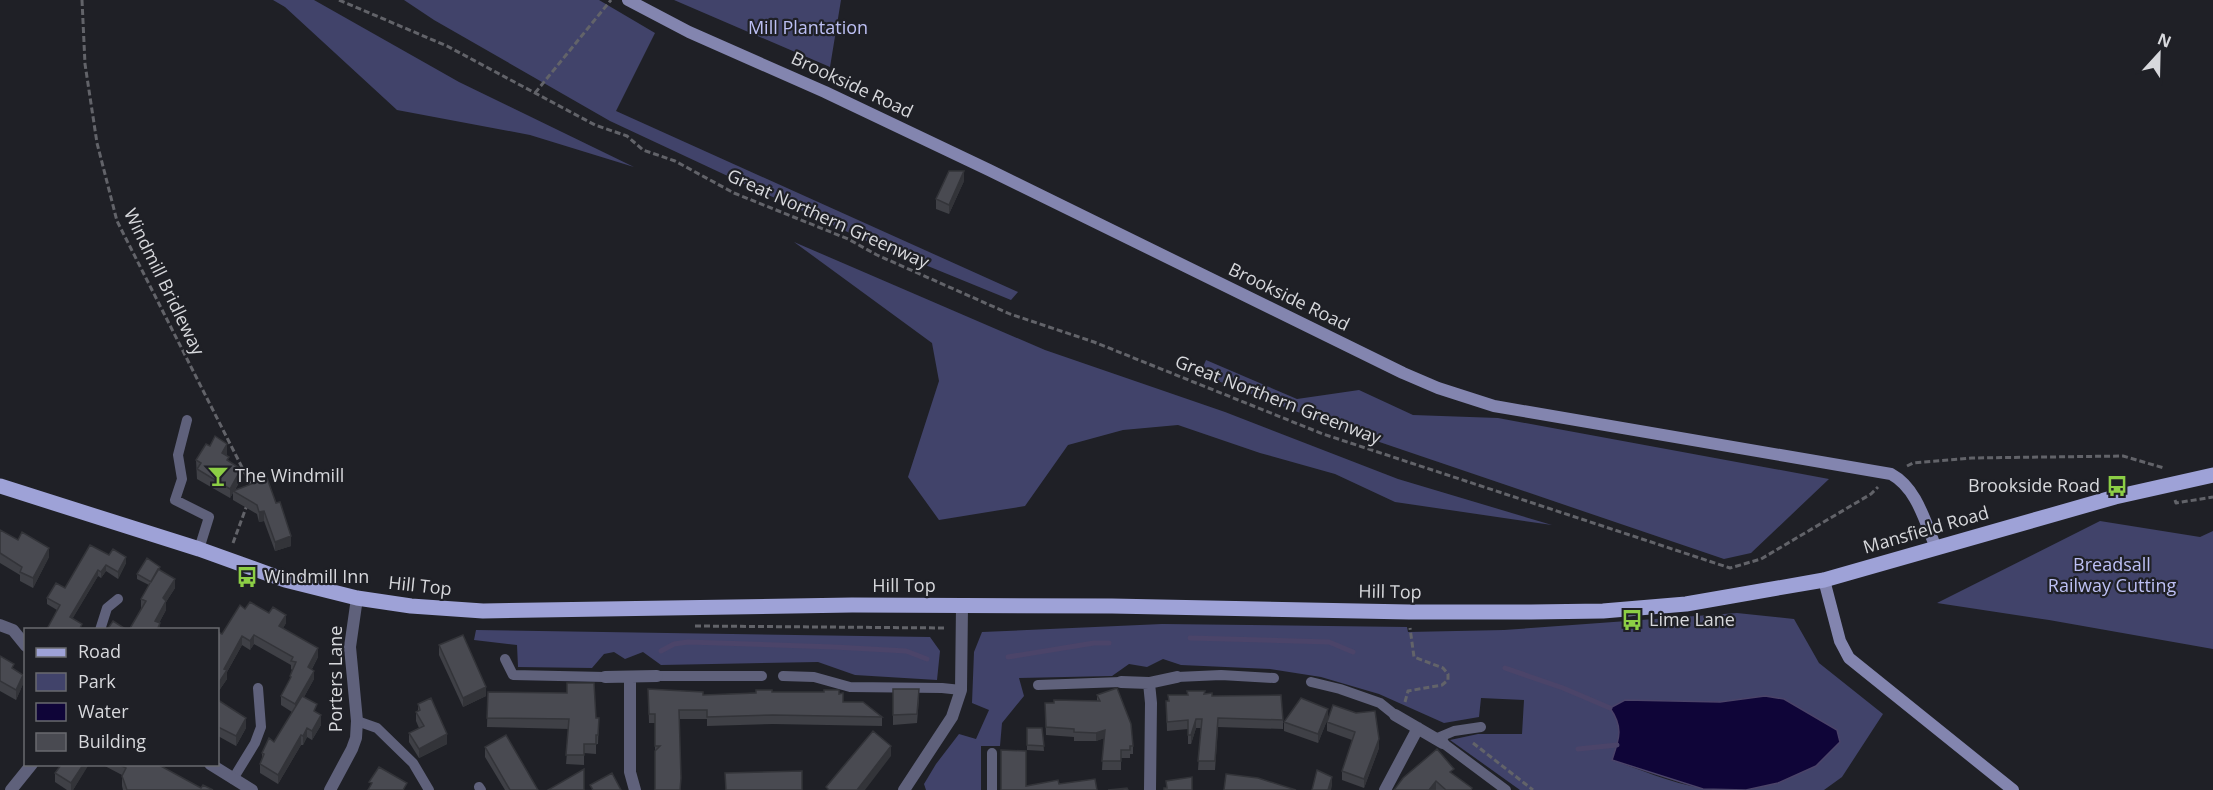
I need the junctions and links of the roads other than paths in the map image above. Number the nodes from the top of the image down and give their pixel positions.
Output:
1 (628, 0) edge
2 (187, 420) dead end
3 (2213, 475) edge
4 (0, 486) edge
5 (1936, 548) junction
6 (199, 549) junction
7 (1824, 580) junction
8 (357, 598) junction
9 (118, 599) dead end
10 (962, 606) junction
11 (0, 625) edge
12 (101, 628) edge
13 (24, 644) edge
14 (505, 658) dead end
15 (657, 676) joint
16 (762, 676) dead end
17 (783, 676) dead end
18 (605, 677) joint
19 (1178, 677) joint
20 (630, 678) junction
21 (1274, 678) dead end
22 (1121, 682) joint
23 (1311, 682) dead end
24 (1149, 683) junction
25 (1038, 685) dead end
26 (258, 688) dead end
27 (961, 690) junction
28 (1395, 715) joint
29 (357, 721) junction
30 (1481, 727) dead end
31 (1418, 728) junction
32 (1439, 741) junction
33 (992, 753) dead end
34 (31, 766) edge
35 (212, 766) edge
36 (233, 779) junction
37 (905, 789) edge
38 (11, 790) edge
39 (252, 790) edge
40 (330, 790) edge
41 (429, 790) edge
42 (635, 790) edge
43 (992, 790) edge
44 (1150, 790) edge
45 (1385, 790) edge
46 (1506, 790) edge
47 (2013, 790) edge

1 - 5 street, Brookside Road
2 - 6 lane
3 - 5 main road, Mansfield Road
4 - 6 main road, Hill Top
5 - 7 main road, Mansfield Road
6 - 8 main road, Hill Top
7 - 10 main road, Hill Top
7 - 47 street
8 - 10 main road, Hill Top
8 - 29 street, Porters Lane
9 - 12 lane
10 - 27 street
11 - 13 street
14 - 18 lane
15 - 16 lane
15 - 20 street
17 - 27 lane
18 - 20 street
19 - 21 lane
19 - 24 street
20 - 42 street
22 - 24 street
22 - 25 lane
23 - 28 lane
24 - 44 street
26 - 36 lane
27 - 37 street
28 - 31 street
29 - 40 street, Porters Lane
29 - 41 lane
30 - 32 lane
31 - 32 street
31 - 45 street
32 - 46 lane
33 - 43 lane
34 - 38 street
35 - 36 street
36 - 39 street

